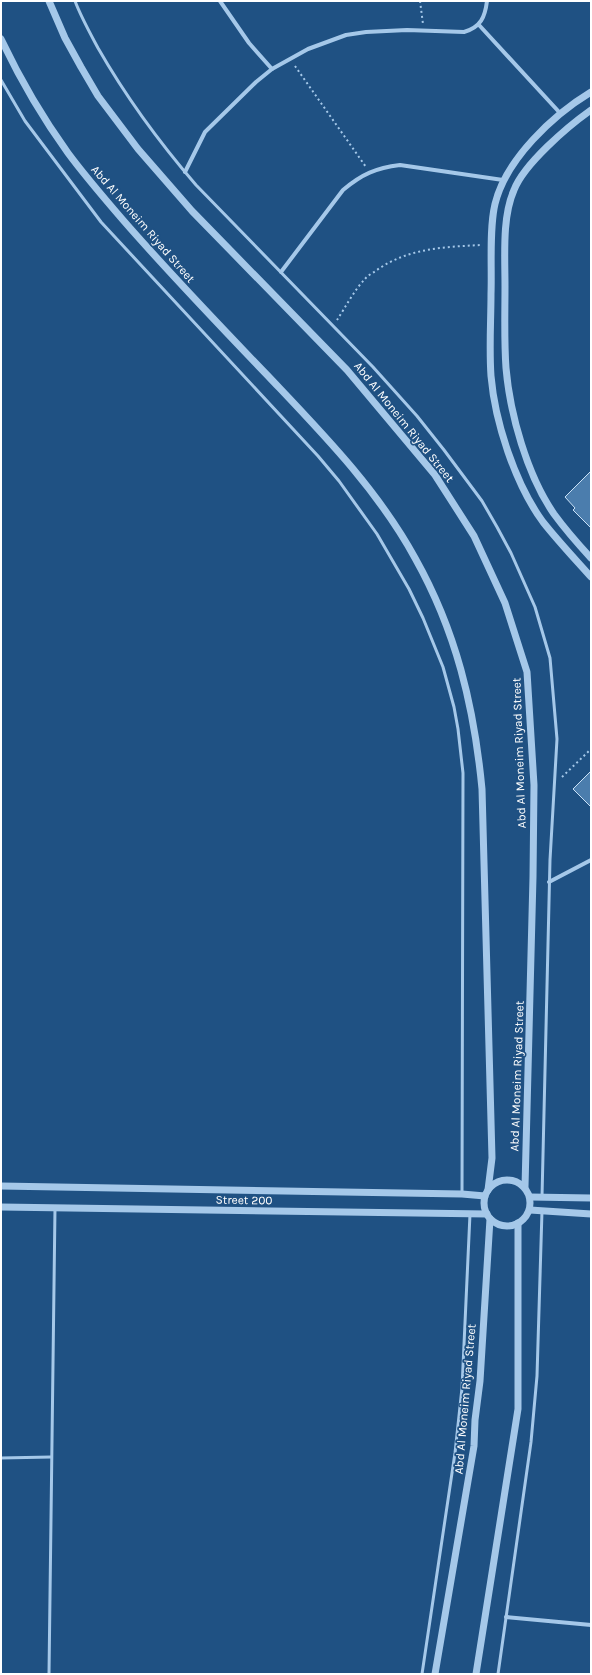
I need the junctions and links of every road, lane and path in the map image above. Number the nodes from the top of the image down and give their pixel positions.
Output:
1 (49, 1) edge
2 (75, 1) edge
3 (220, 1) edge
4 (420, 1) edge
5 (487, 1) edge
6 (479, 25) junction
7 (424, 31) junction
8 (1, 39) edge
9 (290, 58) junction
10 (272, 70) junction
11 (1, 80) edge
12 (591, 92) edge
13 (591, 110) edge
14 (560, 113) junction
15 (185, 172) junction
16 (369, 172) junction
17 (503, 180) junction
18 (492, 244) junction
19 (281, 272) junction
20 (334, 326) junction
21 (591, 558) edge
22 (591, 577) edge
23 (591, 749) edge
24 (554, 785) junction
25 (591, 860) edge
26 (549, 882) junction
27 (1, 1186) edge
28 (525, 1187) junction
29 (486, 1193) junction
30 (462, 1194) junction
31 (530, 1197) junction
32 (542, 1198) junction
33 (591, 1198) edge
34 (1, 1207) edge
35 (55, 1208) junction
36 (530, 1210) junction
37 (542, 1210) junction
38 (470, 1214) junction
39 (591, 1214) edge
40 (488, 1216) junction
41 (518, 1224) junction
42 (51, 1457) junction
43 (1, 1458) edge
44 (506, 1617) junction
45 (591, 1625) edge
46 (49, 1674) edge
47 (422, 1674) edge
48 (435, 1674) edge
49 (476, 1674) edge
50 (498, 1674) edge

1 - 28 street, Abd Al Moneim Riyad Street
2 - 15 lane
3 - 10 street
4 - 7 path
5 - 6 street
6 - 7 street
6 - 14 street
7 - 9 street
8 - 29 street, Abd Al Moneim Riyad Street
9 - 10 street
9 - 16 path
10 - 15 street
11 - 30 lane
12 - 14 street
13 - 21 street
14 - 17 street
15 - 19 lane
16 - 17 street
16 - 19 street
17 - 18 street
18 - 20 path
18 - 22 street
19 - 20 lane
20 - 24 lane
23 - 24 path
24 - 26 lane
25 - 26 street
26 - 32 lane
27 - 30 street, Street 200
28 - 29 street
28 - 31 street
29 - 30 street, Street 200
29 - 40 street
31 - 32 street
31 - 36 street
32 - 33 street
34 - 35 street, Street 200
35 - 38 street, Street 200
35 - 42 lane
36 - 37 street
36 - 41 street
37 - 39 street
37 - 44 lane
38 - 40 street, Street 200
38 - 47 lane
40 - 41 street
40 - 48 street, Abd Al Moneim Riyad Street
41 - 49 street
42 - 43 lane
42 - 46 lane
44 - 45 street
44 - 50 lane

